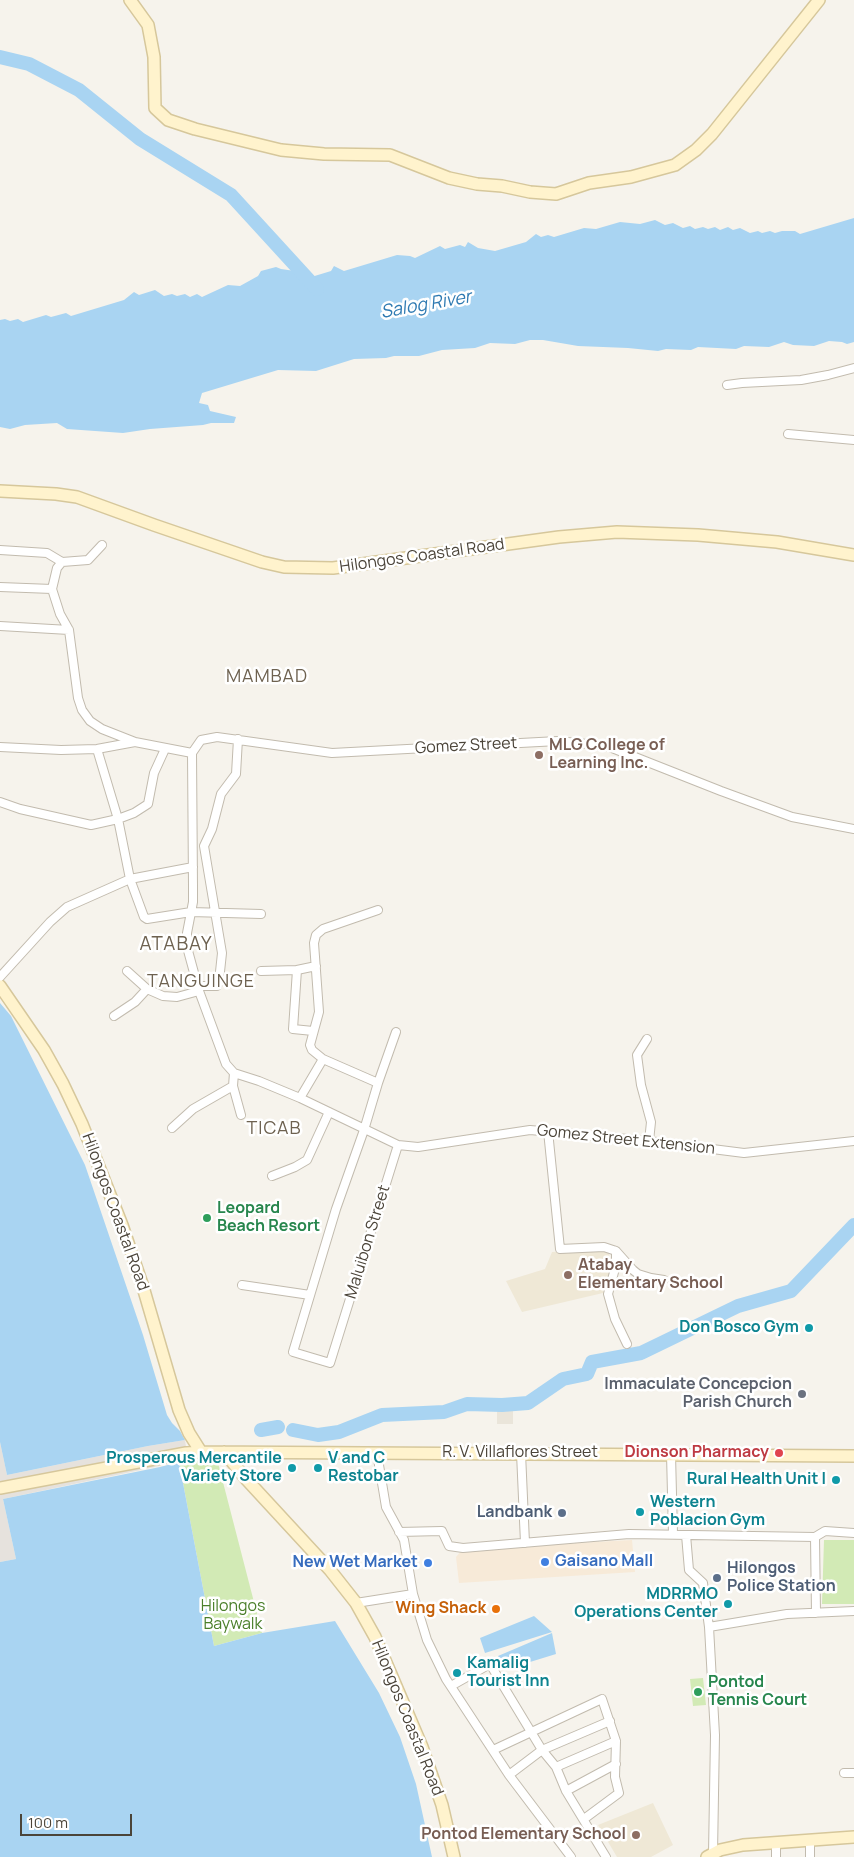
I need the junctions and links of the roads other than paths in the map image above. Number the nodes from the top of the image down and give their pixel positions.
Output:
1 (130, 0) edge
2 (819, 0) edge
3 (854, 368) edge
4 (728, 385) dead end
5 (788, 434) dead end
6 (854, 440) edge
7 (0, 491) edge
8 (102, 545) dead end
9 (0, 550) edge
10 (854, 555) edge
11 (62, 562) junction
12 (0, 587) edge
13 (52, 589) junction
14 (0, 626) edge
15 (69, 630) junction
16 (238, 739) junction
17 (135, 742) junction
18 (0, 747) edge
19 (96, 748) junction
20 (165, 749) junction
21 (192, 753) junction
22 (0, 802) edge
23 (118, 819) junction
24 (854, 829) edge
25 (193, 867) junction
26 (130, 879) junction
27 (378, 910) dead end
28 (191, 912) junction
29 (214, 912) junction
30 (261, 914) dead end
31 (316, 966) junction
32 (297, 970) junction
33 (127, 971) dead end
34 (261, 971) dead end
35 (0, 977) edge
36 (0, 986) edge
37 (199, 988) junction
38 (147, 989) junction
39 (114, 1016) dead end
40 (313, 1031) junction
41 (396, 1032) dead end
42 (647, 1039) dead end
43 (324, 1059) junction
44 (234, 1073) junction
45 (378, 1083) junction
46 (233, 1086) junction
47 (300, 1098) junction
48 (329, 1112) junction
49 (242, 1115) dead end
50 (172, 1128) dead end
51 (364, 1130) junction
52 (548, 1130) junction
53 (649, 1141) junction
54 (854, 1141) edge
55 (398, 1145) junction
56 (272, 1176) dead end
57 (616, 1251) junction
58 (664, 1280) dead end
59 (242, 1285) dead end
60 (310, 1294) junction
61 (627, 1344) dead end
62 (201, 1452) junction
63 (224, 1452) junction
64 (377, 1453) junction
65 (521, 1453) junction
66 (671, 1454) junction
67 (854, 1456) edge
68 (0, 1488) edge
69 (399, 1532) junction
70 (854, 1533) edge
71 (674, 1534) junction
72 (686, 1535) junction
73 (815, 1537) junction
74 (526, 1543) junction
75 (413, 1594) junction
76 (356, 1603) junction
77 (854, 1612) edge
78 (816, 1613) junction
79 (709, 1627) junction
80 (451, 1686) junction
81 (610, 1721) junction
82 (532, 1733) junction
83 (616, 1741) junction
84 (493, 1750) junction
85 (542, 1750) junction
86 (616, 1764) junction
87 (556, 1767) junction
88 (844, 1773) dead end
89 (854, 1773) edge
90 (509, 1775) junction
91 (566, 1791) junction
92 (584, 1819) junction
93 (854, 1837) edge
94 (810, 1840) junction
95 (776, 1842) junction
96 (710, 1855) edge
97 (454, 1857) edge
98 (571, 1857) edge
99 (606, 1857) edge
100 (776, 1857) edge
101 (810, 1857) edge

1 - 2 street
3 - 4 street
5 - 6 street
7 - 10 street, Hilongos Coastal Road
8 - 11 street
9 - 11 street
11 - 13 street
12 - 13 street
13 - 15 street
14 - 15 street
15 - 17 street
16 - 21 street, Gomez Street
16 - 24 street, Gomez Street
16 - 29 street
17 - 19 street
17 - 20 street
18 - 19 street
19 - 23 street
20 - 21 street
20 - 23 street
21 - 25 street
22 - 23 street
23 - 26 street
25 - 26 street
25 - 28 street
26 - 28 street
26 - 35 street
27 - 31 street
28 - 29 street
28 - 37 street
29 - 30 street
29 - 37 street
31 - 32 street
31 - 40 street
32 - 34 street
32 - 40 street
33 - 38 street
36 - 62 street, Hilongos Coastal Road
37 - 38 street
37 - 44 street
38 - 39 street
40 - 43 street
41 - 45 street
42 - 53 street
43 - 45 street
43 - 47 street
44 - 46 street
44 - 47 street, Gomez Street Extension
45 - 51 street
46 - 49 street
46 - 50 street
47 - 48 street, Gomez Street Extension
48 - 51 street, Gomez Street Extension
48 - 56 street
51 - 55 street, Gomez Street Extension
51 - 60 street
52 - 53 street, Gomez Street Extension
52 - 55 street, Gomez Street Extension
52 - 57 street
53 - 54 street, Gomez Street Extension
55 - 60 street, Maluibon Street
57 - 58 street
57 - 61 street
59 - 60 street
62 - 63 street, R. V. Villaflores Street
62 - 68 street, R. V. Villaflores Street
63 - 64 street, R. V. Villaflores Street
63 - 76 street, Hilongos Coastal Road
64 - 65 street, R. V. Villaflores Street
64 - 69 street
65 - 66 street, R. V. Villaflores Street
65 - 74 street
66 - 67 street, R. V. Villaflores Street
66 - 71 street
69 - 74 street
69 - 75 street
70 - 73 street
71 - 72 street
71 - 74 street
72 - 73 street
72 - 79 street
73 - 78 street
75 - 76 street
75 - 80 street
76 - 97 street, Hilongos Coastal Road
77 - 78 street
78 - 79 street
79 - 96 street
80 - 82 street
80 - 84 street
81 - 82 street
81 - 83 street
81 - 85 street
82 - 84 street
82 - 85 street
83 - 86 street
83 - 87 street
84 - 90 street
85 - 87 street
85 - 90 street
86 - 91 street
86 - 92 street
87 - 91 street
88 - 89 street
90 - 98 street
91 - 92 street
92 - 99 street
93 - 94 street
94 - 95 street
94 - 101 street
95 - 96 street
95 - 100 street

